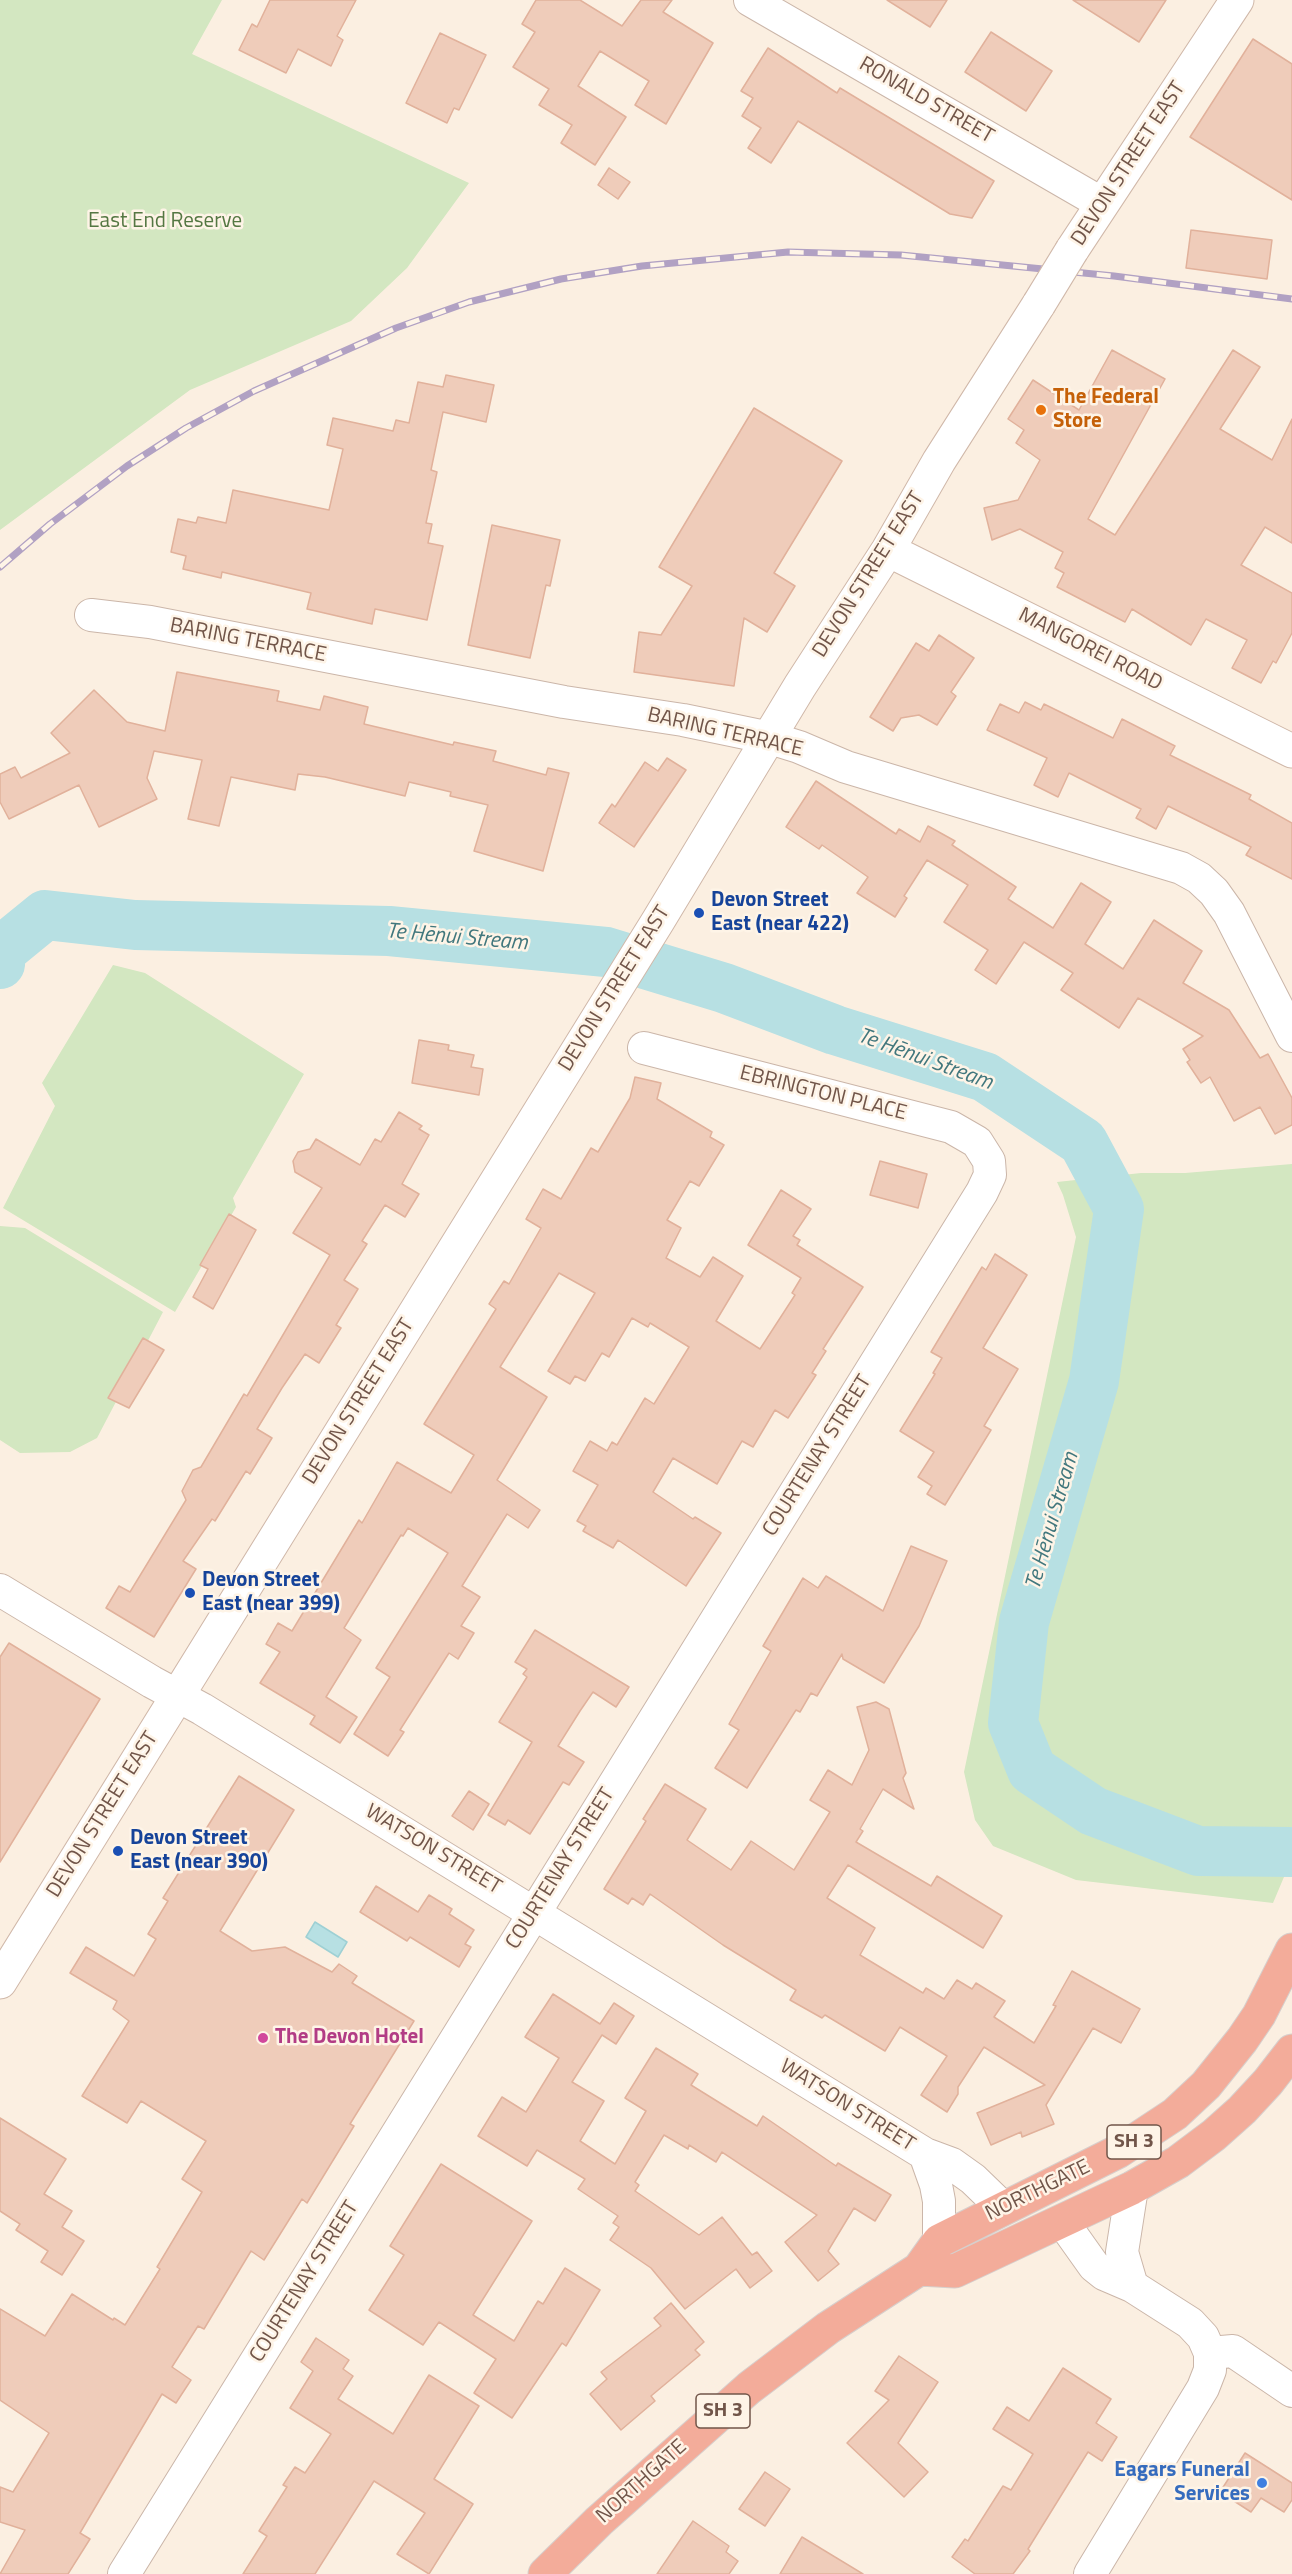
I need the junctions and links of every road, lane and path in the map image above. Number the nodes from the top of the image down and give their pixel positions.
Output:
1 (750, 0) edge
2 (1237, 0) edge
3 (1101, 203) junction
4 (888, 550) junction
5 (91, 615) dead end
6 (770, 738) junction
7 (1292, 751) edge
8 (1292, 1036) edge
9 (644, 1048) dead end
10 (989, 1161) joint
11 (0, 1590) edge
12 (177, 1695) junction
13 (534, 1912) junction
14 (1292, 1950) edge
15 (0, 1982) edge
16 (1292, 2051) edge
17 (925, 2154) junction
18 (1132, 2188) junction
19 (1003, 2208) junction
20 (1062, 2221) junction
21 (939, 2241) junction
22 (919, 2269) junction
23 (1132, 2286) junction
24 (1210, 2353) junction
25 (1292, 2391) edge
26 (124, 2574) edge
27 (545, 2574) edge
28 (1090, 2574) edge

1 - 3 street, RONALD STREET
2 - 3 main road, DEVON STREET EAST
3 - 4 main road, DEVON STREET EAST, bridge
4 - 6 main road, DEVON STREET EAST
4 - 7 main road, MANGOREI ROAD
5 - 6 street, BARING TERRACE
6 - 8 street, BARING TERRACE
6 - 12 main road, DEVON STREET EAST
9 - 10 street, EBRINGTON PLACE
10 - 13 street, COURTENAY STREET
11 - 12 street, WATSON STREET
12 - 13 street, WATSON STREET
12 - 15 main road, DEVON STREET EAST
13 - 17 street, WATSON STREET
13 - 26 street, COURTENAY STREET
14 - 19 highway, NORTHGATE / SH 3
16 - 18 highway, NORTHGATE / SH 3
17 - 19 street, WATSON STREET
17 - 21 street, WATSON STREET
18 - 20 highway, NORTHGATE / SH 3
18 - 23 street
19 - 21 highway, NORTHGATE / SH 3
20 - 22 highway, NORTHGATE / SH 3
20 - 23 street
21 - 22 highway, NORTHGATE / SH 3
22 - 27 highway, NORTHGATE / SH 3
23 - 24 street
24 - 25 street
24 - 28 street

